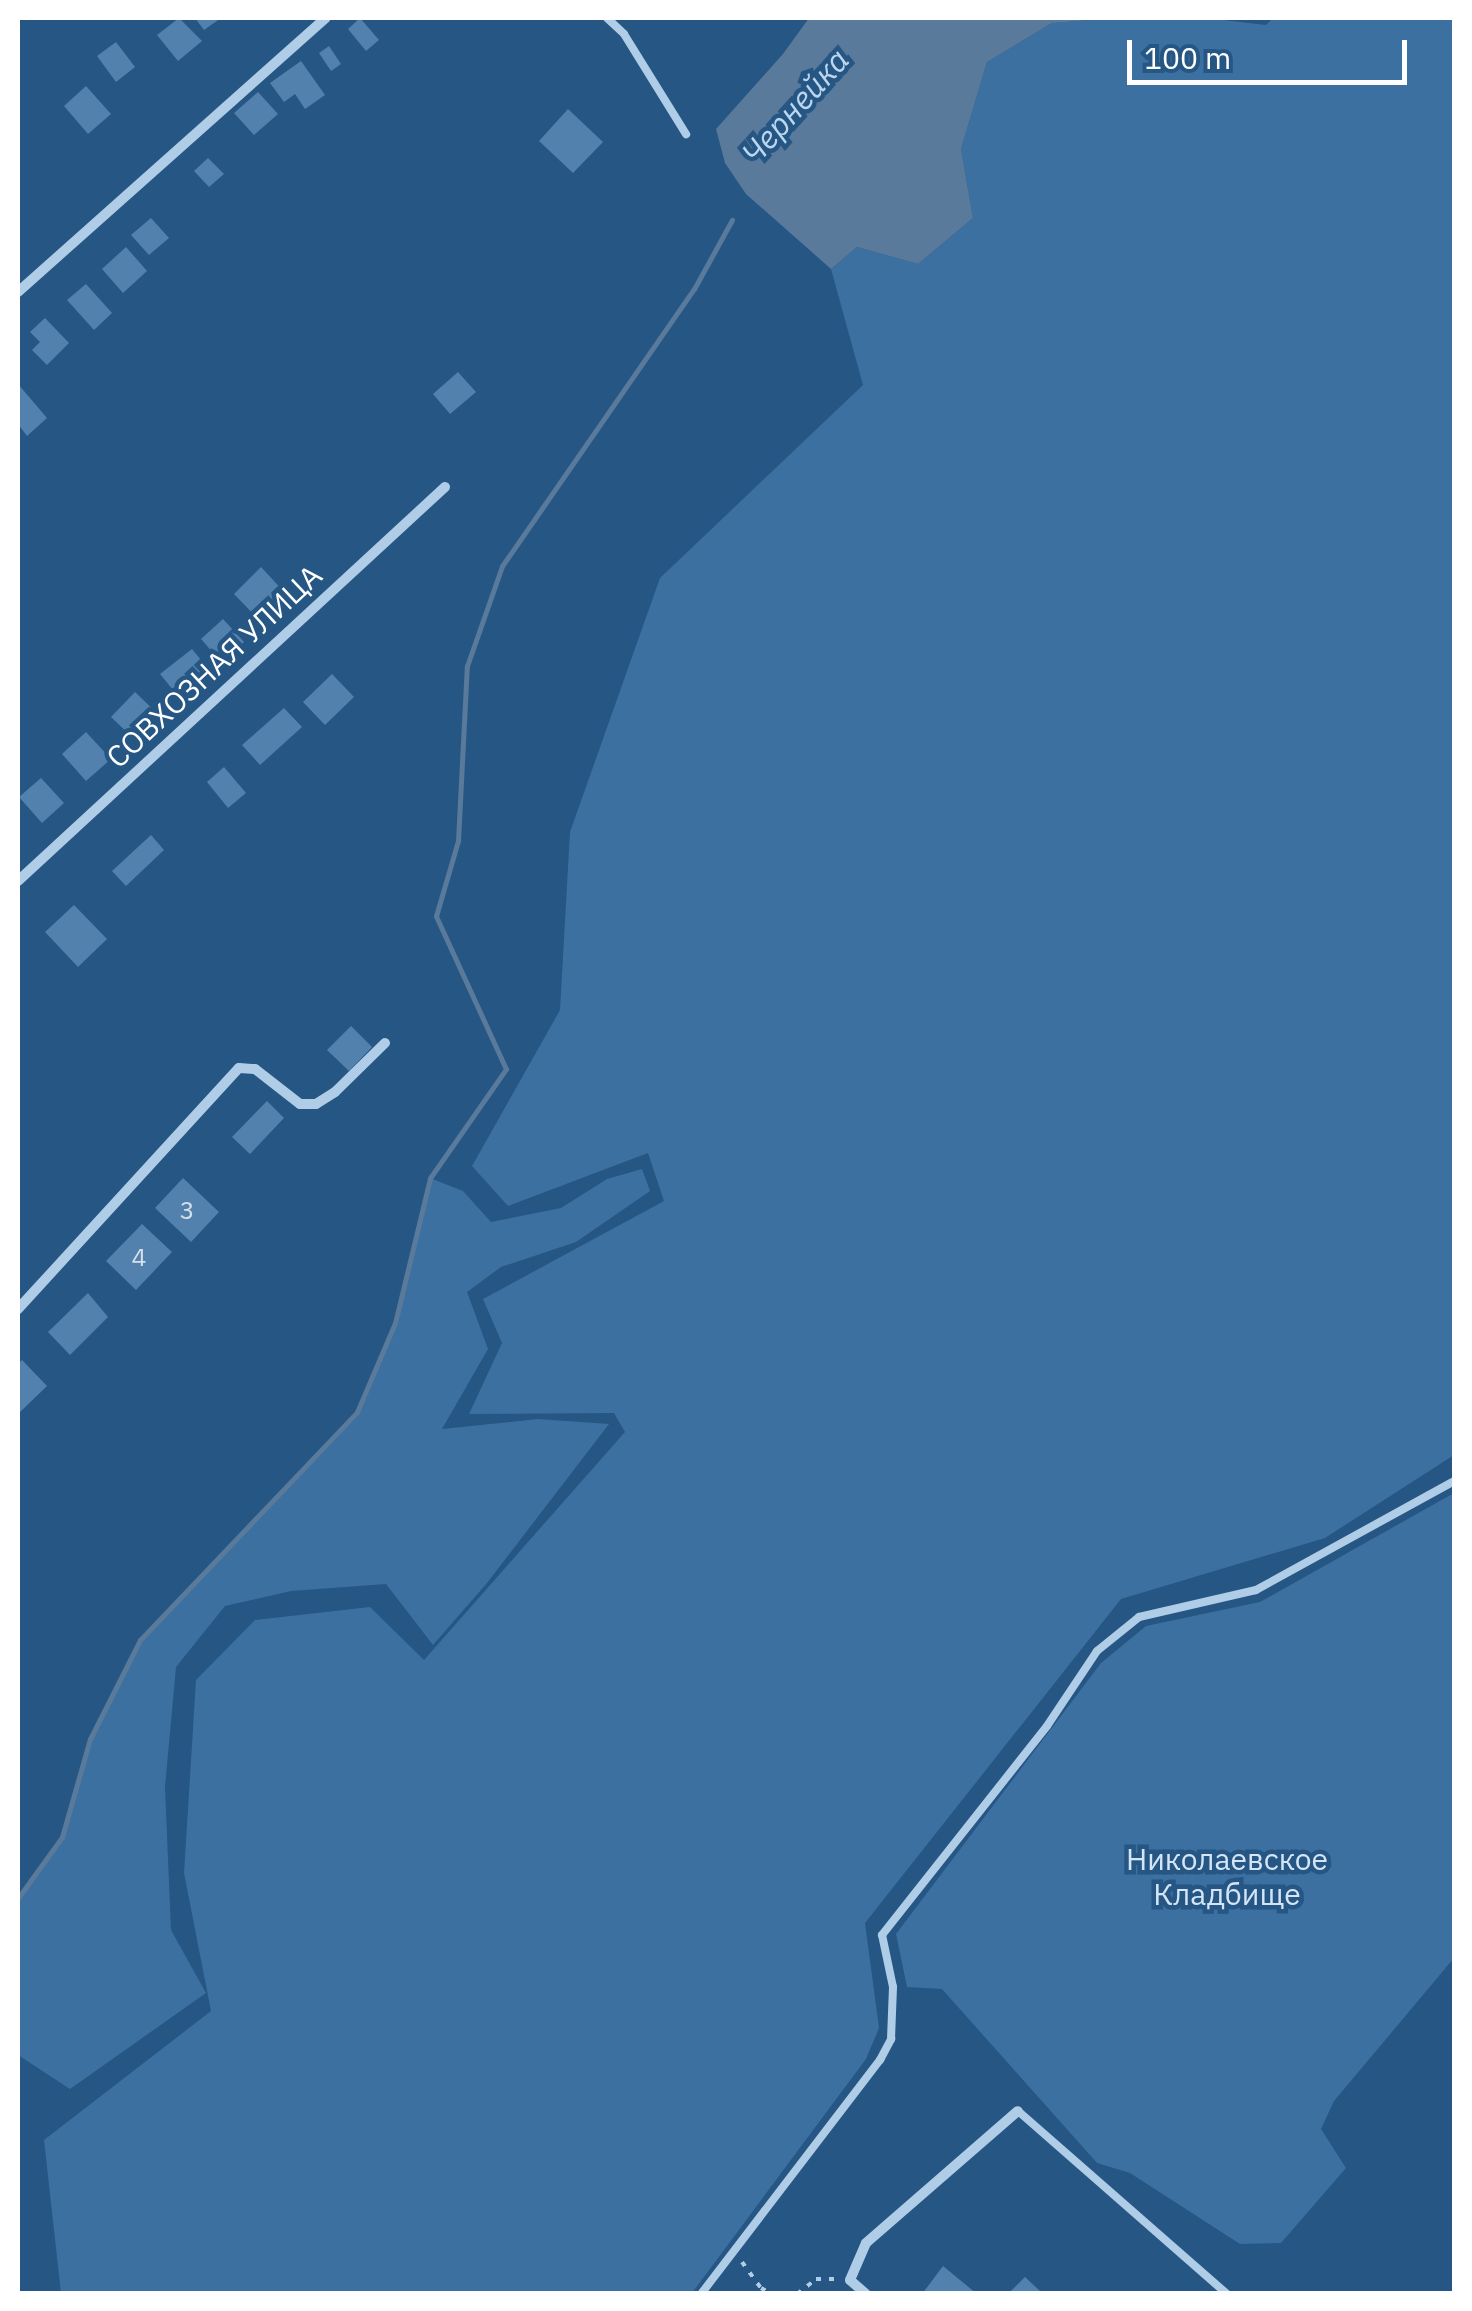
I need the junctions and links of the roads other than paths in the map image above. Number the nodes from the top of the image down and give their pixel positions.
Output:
1 (326, 18) edge
2 (607, 18) edge
3 (686, 134) dead end
4 (18, 292) edge
5 (445, 486) dead end
6 (18, 882) edge
7 (385, 1043) dead end
8 (18, 1309) edge
9 (1454, 1480) edge
10 (1018, 2111) joint
11 (701, 2294) edge
12 (866, 2294) edge
13 (1227, 2294) edge

1 - 4 street
2 - 3 lane
5 - 6 street, СОВХОЗНАЯ УЛИЦА
7 - 8 street
9 - 11 lane
10 - 12 street
10 - 13 lane

